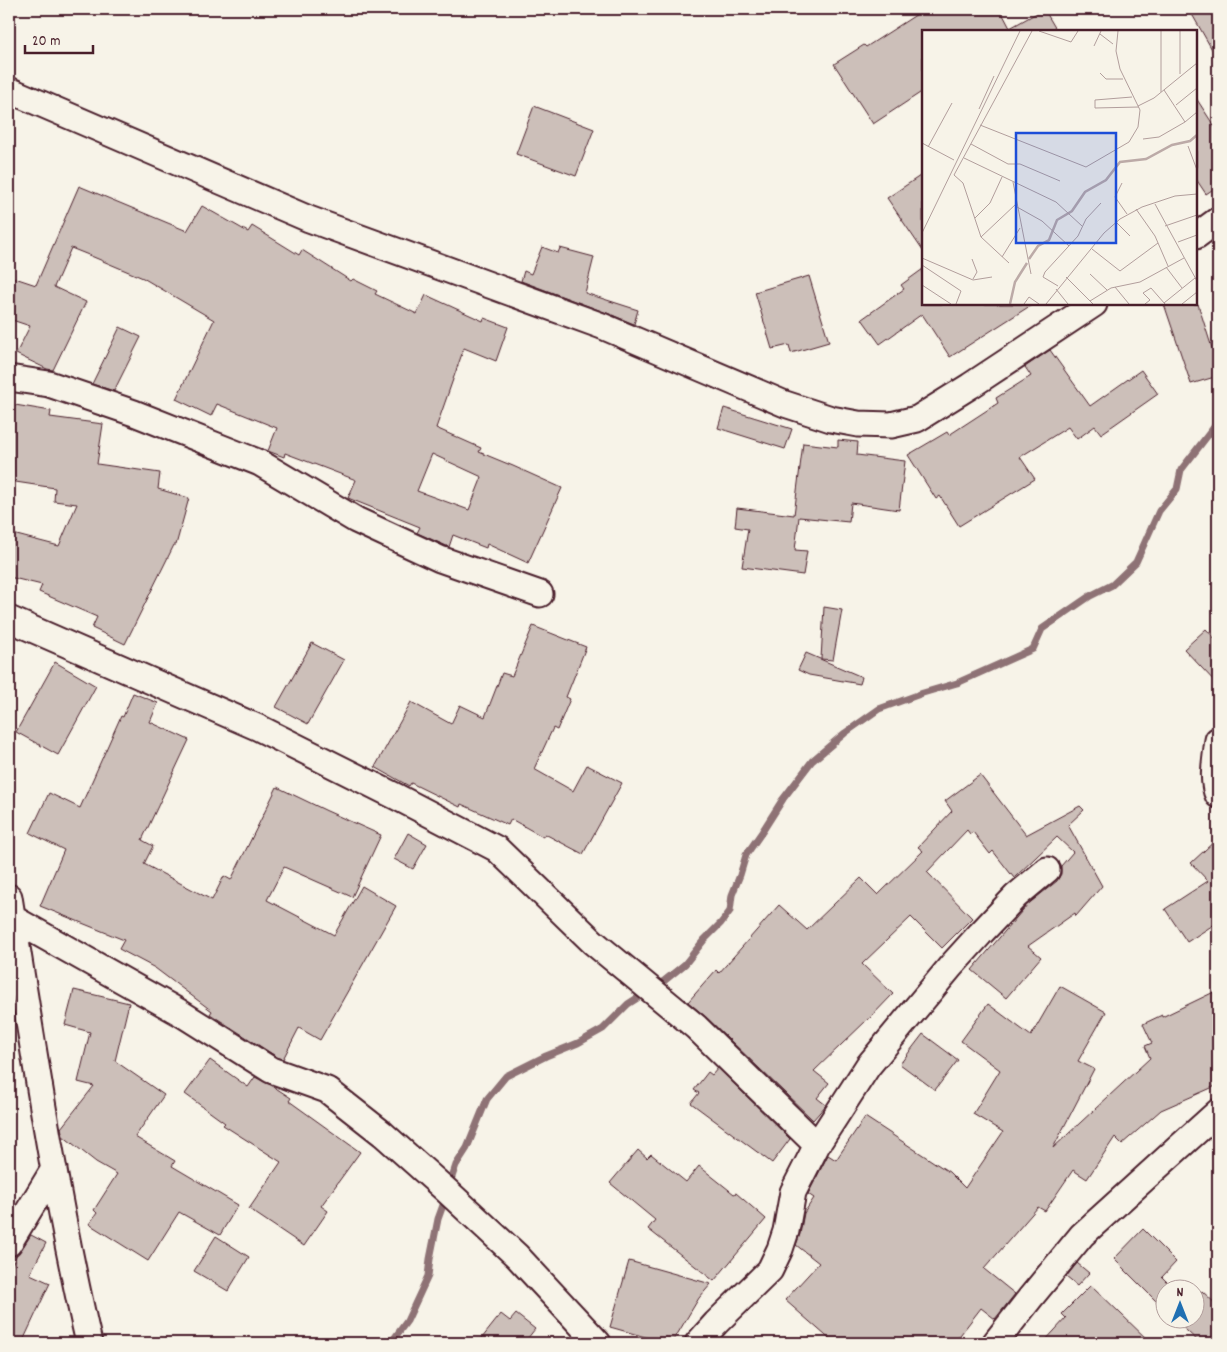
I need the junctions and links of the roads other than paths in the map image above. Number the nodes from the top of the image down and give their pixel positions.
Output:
1 (9, 90) edge
2 (1218, 220) edge
3 (1197, 235) edge
4 (1092, 305) edge
5 (9, 378) edge
6 (540, 594) dead end
7 (9, 618) edge
8 (1218, 740) edge
9 (1218, 795) edge
10 (1047, 870) dead end
11 (10, 907) edge
12 (1218, 1112) edge
13 (817, 1145) junction
14 (54, 1169) junction
15 (9, 1243) edge
16 (89, 1343) edge
17 (598, 1343) edge
18 (698, 1343) edge
19 (995, 1343) edge

1 - 4 street
2 - 3 street
5 - 6 street
7 - 13 street
8 - 9 street
10 - 13 street
11 - 14 street
11 - 17 street
12 - 19 street
13 - 18 street
14 - 15 street
14 - 16 street

